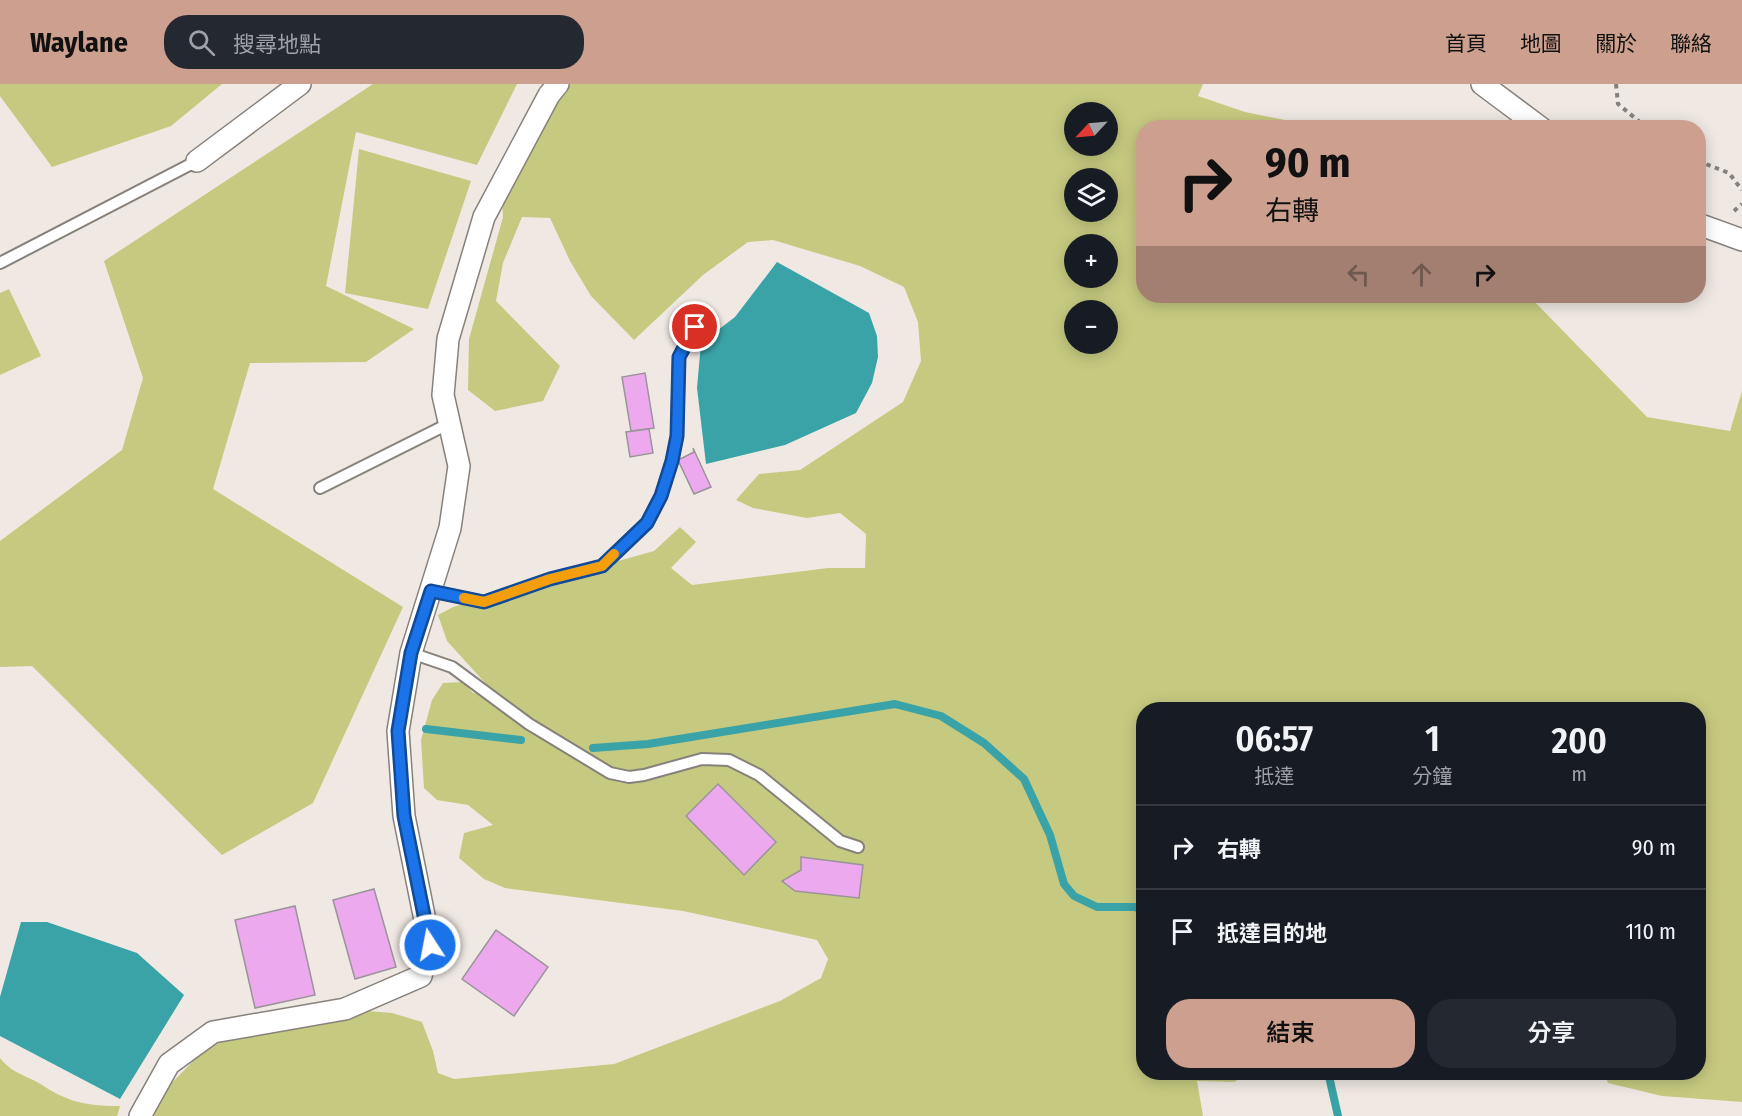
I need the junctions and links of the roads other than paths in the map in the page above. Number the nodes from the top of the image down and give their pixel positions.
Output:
1 (300, 84) edge
2 (558, 84) edge
3 (1482, 84) edge
4 (1530, 120) edge
5 (197, 161) joint
6 (1706, 227) edge
7 (1742, 240) edge
8 (0, 263) edge
9 (695, 327) dead end
10 (450, 423) junction
11 (320, 488) dead end
12 (431, 591) junction
13 (411, 653) junction
14 (858, 847) dead end
15 (140, 1116) edge

1 - 5 street
2 - 10 street
3 - 4 street
5 - 8 lane
6 - 7 street
9 - 12 lane
10 - 11 lane
10 - 12 street
12 - 13 street
13 - 14 lane
13 - 15 street

